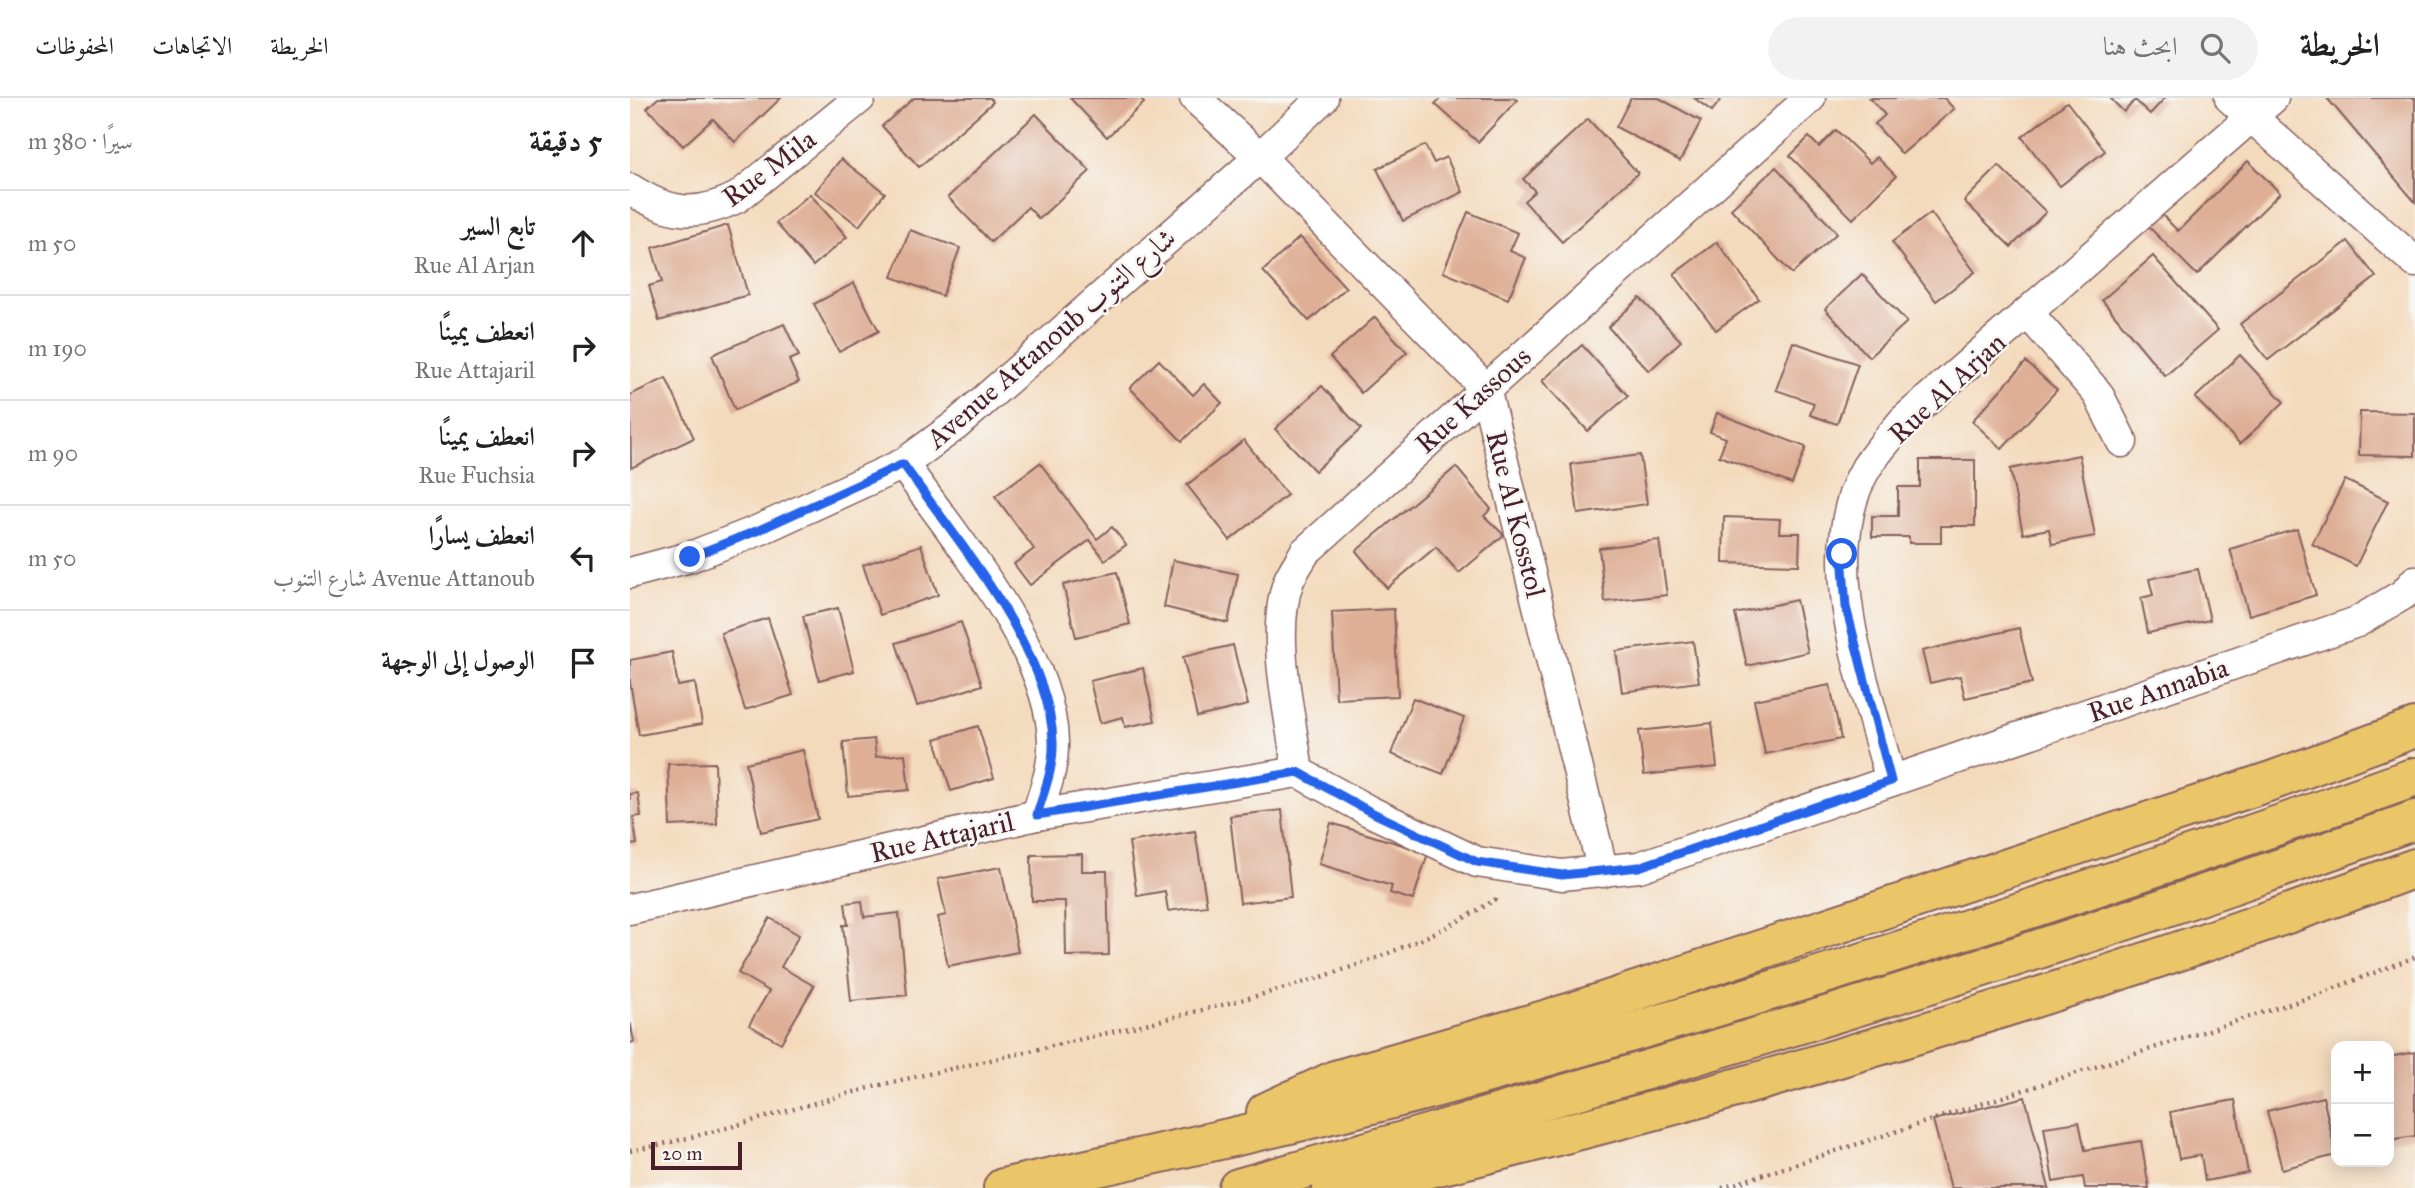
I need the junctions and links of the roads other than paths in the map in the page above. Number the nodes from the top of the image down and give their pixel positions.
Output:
1 (860, 98) edge
2 (1195, 98) edge
3 (1323, 98) edge
4 (1810, 98) edge
5 (2230, 98) edge
6 (2273, 98) edge
7 (2251, 119) junction
8 (1260, 157) junction
9 (630, 189) edge
10 (2415, 262) edge
11 (2029, 314) junction
12 (1485, 388) junction
13 (2122, 442) dead end
14 (903, 464) junction
15 (630, 573) edge
16 (2415, 581) edge
17 (2415, 728) edge
18 (1298, 772) junction
19 (2415, 776) edge
20 (1891, 781) junction
21 (1037, 815) junction
22 (2415, 820) edge
23 (2415, 868) edge
24 (1603, 872) junction
25 (630, 909) edge
26 (1233, 1135) junction
27 (1003, 1188) edge
28 (1238, 1188) edge
29 (1332, 1188) edge

1 - 9 street, Rue Mila
2 - 8 street
3 - 8 street, Avenue Attanoub شارع التنوب
4 - 12 street, Rue Kassous
5 - 7 street
6 - 7 street, Rue Al Arjan
7 - 10 street
7 - 11 street, Rue Al Arjan
8 - 12 street
8 - 14 street, Avenue Attanoub شارع التنوب
11 - 13 street
11 - 20 street, Rue Al Arjan
12 - 18 street, Rue Kassous
12 - 24 street, Rue Al Kosstol
14 - 15 street, Avenue Attanoub شارع التنوب
14 - 21 street
16 - 20 street, Rue Annabia
17 - 26 highway
18 - 21 street, Rue Attajaril
18 - 24 street
19 - 26 highway
20 - 24 street
21 - 25 street, Rue Attajaril
22 - 28 highway
23 - 29 highway
26 - 27 highway

